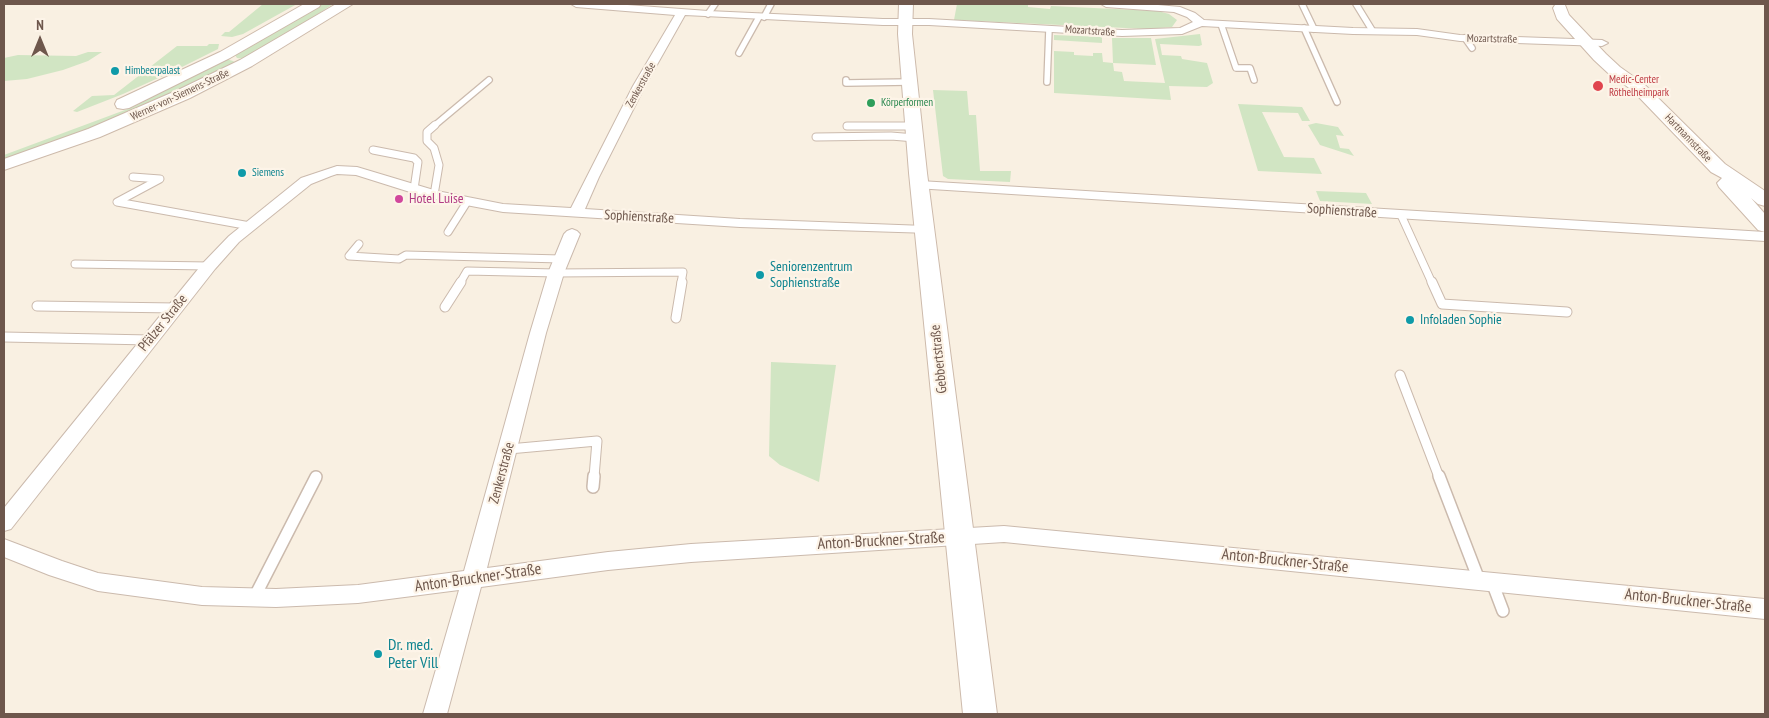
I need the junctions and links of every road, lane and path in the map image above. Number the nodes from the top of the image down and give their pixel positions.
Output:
1 (314, 4) edge
2 (346, 4) edge
3 (576, 4) edge
4 (715, 4) edge
5 (771, 4) edge
6 (906, 4) edge
7 (1106, 4) edge
8 (1114, 4) edge
9 (1302, 4) edge
10 (1356, 4) edge
11 (1558, 6) edge
12 (1186, 7) edge
13 (682, 12) junction
14 (708, 14) junction
15 (761, 17) junction
16 (904, 22) junction
17 (1201, 23) junction
18 (1221, 24) junction
19 (1049, 29) junction
20 (1308, 29) junction
21 (1372, 30) junction
22 (1587, 42) junction
23 (1602, 43) junction
24 (739, 52) dead end
25 (490, 80) dead end
26 (846, 80) dead end
27 (1254, 80) dead end
28 (1047, 82) dead end
29 (909, 85) junction
30 (1638, 87) junction
31 (856, 88) dead end
32 (1337, 102) dead end
33 (847, 126) dead end
34 (914, 132) junction
35 (816, 137) dead end
36 (4, 149) edge
37 (373, 150) dead end
38 (4, 166) edge
39 (1718, 168) junction
40 (357, 171) joint
41 (133, 177) dead end
42 (920, 185) junction
43 (414, 189) junction
44 (434, 195) junction
45 (1765, 200) edge
46 (467, 202) junction
47 (576, 213) junction
48 (1401, 214) junction
49 (250, 226) junction
50 (1765, 226) edge
51 (925, 230) junction
52 (448, 232) dead end
53 (572, 234) dead end
54 (1765, 237) edge
55 (359, 244) dead end
56 (75, 264) dead end
57 (209, 266) junction
58 (559, 266) junction
59 (37, 306) dead end
60 (445, 307) dead end
61 (176, 308) junction
62 (1568, 312) dead end
63 (676, 318) dead end
64 (4, 337) edge
65 (150, 340) junction
66 (1400, 375) dead end
67 (509, 448) junction
68 (316, 477) dead end
69 (593, 487) dead end
70 (4, 523) edge
71 (959, 537) junction
72 (4, 548) edge
73 (472, 579) junction
74 (1485, 581) junction
75 (254, 598) junction
76 (1765, 609) edge
77 (1503, 612) dead end
78 (435, 714) edge
79 (980, 714) edge

1 - 36 street, Werner-von-Siemens-Straße
2 - 38 street, Werner-von-Siemens-Straße
3 - 13 street, Mozartstraße
4 - 14 lane
5 - 15 lane
6 - 16 street, Gebbertstraße
7 - 8 street
8 - 12 street
9 - 20 lane
10 - 21 lane
11 - 22 street, Hartmannstraße
11 - 23 street, Hartmannstraße
12 - 17 street
13 - 14 street, Mozartstraße
13 - 47 street, Zenkerstraße
14 - 15 street, Mozartstraße
15 - 16 street, Mozartstraße
15 - 24 lane
16 - 19 street, Mozartstraße
16 - 29 street, Gebbertstraße
17 - 18 street, Mozartstraße
17 - 19 street, Mozartstraße
18 - 20 street, Mozartstraße
18 - 27 lane
19 - 28 lane
20 - 21 street, Mozartstraße
20 - 32 lane
21 - 22 street, Mozartstraße
22 - 23 street, Mozartstraße
22 - 30 street, Hartmannstraße
23 - 30 street, Hartmannstraße
25 - 44 lane
26 - 29 lane
29 - 31 lane
29 - 34 street, Gebbertstraße
30 - 39 street, Hartmannstraße
33 - 34 lane
34 - 35 lane
34 - 42 street, Gebbertstraße
37 - 43 lane
39 - 45 street, Hartmannstraße
39 - 50 street, Hartmannstraße
40 - 43 street, Sophienstraße
40 - 49 street, Pfälzer Straße
41 - 49 lane
42 - 48 street, Sophienstraße
42 - 51 street, Gebbertstraße
43 - 44 street, Sophienstraße
44 - 46 street, Sophienstraße
46 - 47 street, Sophienstraße
46 - 52 lane
47 - 51 street, Sophienstraße
48 - 54 street, Sophienstraße
48 - 62 lane
49 - 57 street, Pfälzer Straße
51 - 71 street, Gebbertstraße
53 - 58 street, Zenkerstraße
55 - 58 lane
56 - 57 lane
57 - 61 street, Pfälzer Straße
58 - 60 lane
58 - 63 lane
58 - 67 street, Zenkerstraße
59 - 61 lane
61 - 65 street, Pfälzer Straße
64 - 65 lane
65 - 70 street, Pfälzer Straße
66 - 74 lane
67 - 69 lane
67 - 73 street, Zenkerstraße
68 - 75 lane
71 - 73 street, Anton-Bruckner-Straße
71 - 74 street, Anton-Bruckner-Straße
71 - 79 street, Gebbertstraße
72 - 75 street, Anton-Bruckner-Straße
73 - 75 street, Anton-Bruckner-Straße
73 - 78 street, Zenkerstraße
74 - 76 street, Anton-Bruckner-Straße
74 - 77 lane

